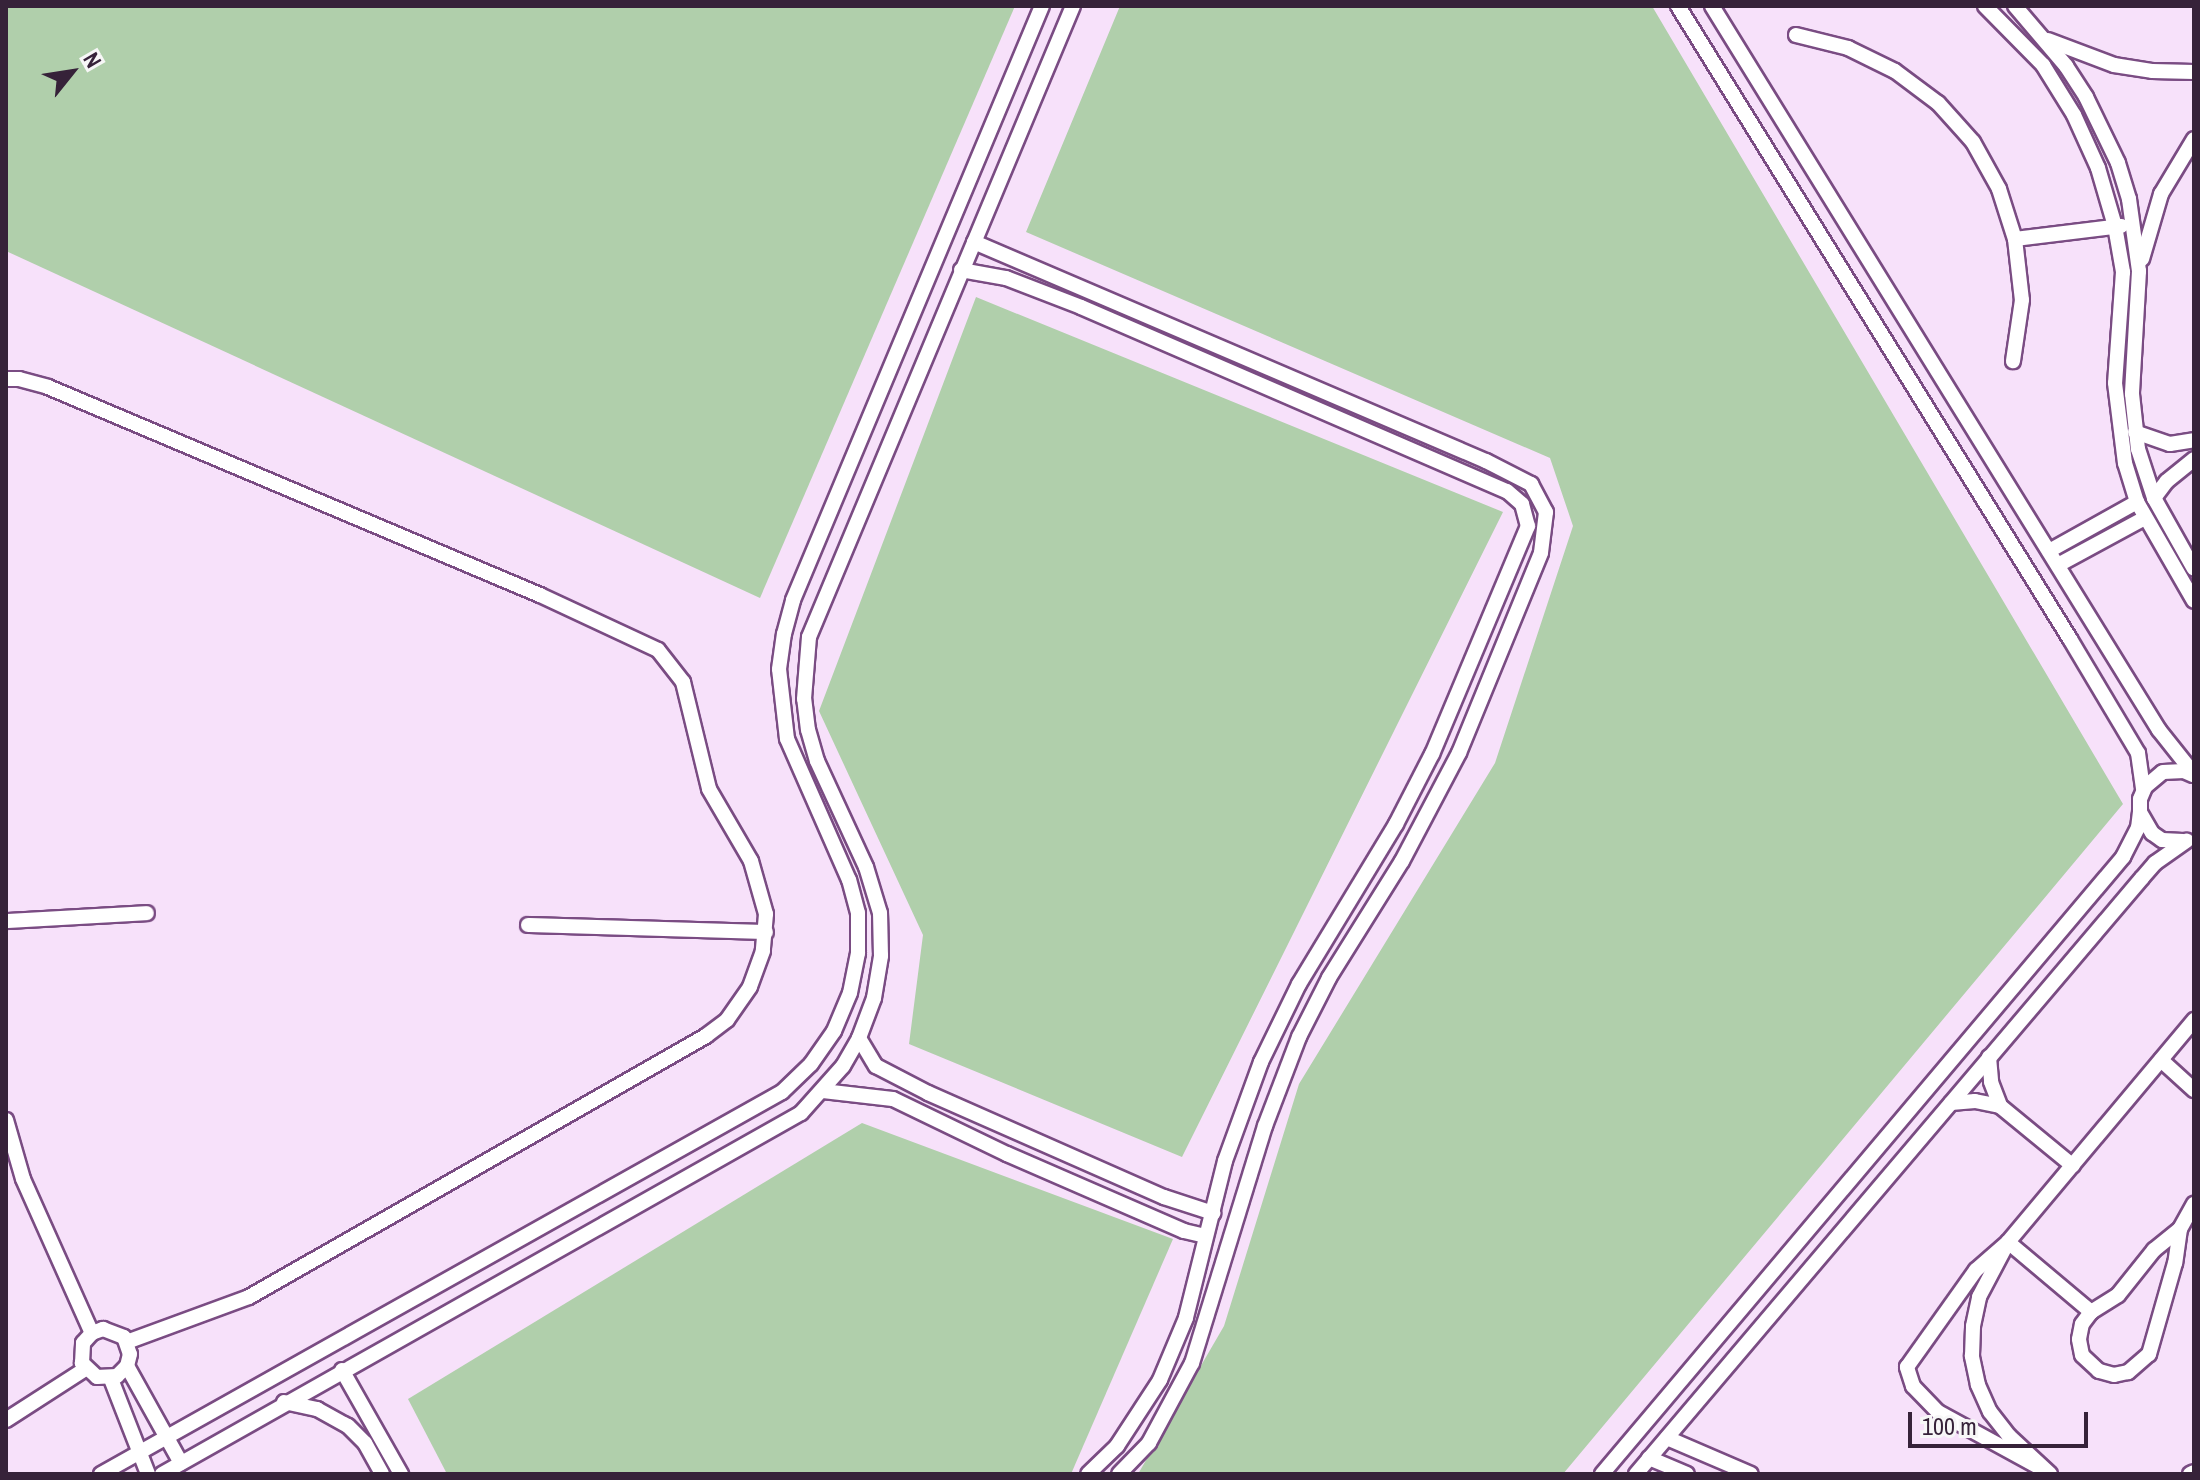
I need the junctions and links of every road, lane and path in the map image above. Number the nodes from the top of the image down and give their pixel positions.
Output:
1 (1042, 6) edge
2 (1073, 6) edge
3 (1678, 6) edge
4 (1712, 6) edge
5 (1985, 6) edge
6 (2017, 7) edge
7 (1796, 35) dead end
8 (2043, 37) junction
9 (2194, 72) edge
10 (2194, 139) edge
11 (2134, 225) junction
12 (2115, 226) junction
13 (2015, 239) junction
14 (974, 242) junction
15 (961, 270) junction
16 (2139, 271) junction
17 (2013, 361) dead end
18 (6, 367) edge
19 (13, 379) edge
20 (2135, 432) junction
21 (2194, 440) edge
22 (2194, 459) edge
23 (2154, 498) junction
24 (2137, 502) junction
25 (2145, 518) junction
26 (2174, 537) junction
27 (2160, 545) junction
28 (2049, 551) junction
29 (2058, 565) junction
30 (2194, 569) edge
31 (2194, 601) edge
32 (2194, 775) edge
33 (2143, 789) junction
34 (2140, 812) junction
35 (2190, 839) edge
36 (147, 913) dead end
37 (6, 921) edge
38 (528, 925) dead end
39 (766, 932) junction
40 (2194, 1020) edge
41 (859, 1038) junction
42 (1989, 1057) junction
43 (2161, 1060) junction
44 (2194, 1090) edge
45 (823, 1091) junction
46 (1951, 1103) junction
47 (2000, 1106) junction
48 (6, 1120) edge
49 (2073, 1166) junction
50 (2194, 1204) edge
51 (1213, 1213) junction
52 (2180, 1229) junction
53 (1205, 1236) junction
54 (2008, 1242) junction
55 (2091, 1312) junction
56 (92, 1333) junction
57 (127, 1342) junction
58 (127, 1366) junction
59 (85, 1369) junction
60 (342, 1370) junction
61 (111, 1379) junction
62 (284, 1402) junction
63 (6, 1420) edge
64 (168, 1435) junction
65 (1667, 1438) junction
66 (141, 1451) junction
67 (1649, 1458) junction
68 (181, 1463) junction
69 (2048, 1472) edge
70 (101, 1474) edge
71 (148, 1474) edge
72 (162, 1474) edge
73 (382, 1474) edge
74 (401, 1474) edge
75 (1088, 1474) edge
76 (1119, 1474) edge
77 (1602, 1474) edge
78 (1636, 1474) edge
79 (1687, 1474) edge
80 (1751, 1474) edge

1 - 64 street
2 - 14 street
3 - 33 street
4 - 28 street
5 - 12 street
6 - 8 street
7 - 13 street
8 - 9 street
8 - 11 street
10 - 16 street
11 - 12 street
11 - 16 street
12 - 13 street
12 - 24 street
13 - 17 street
14 - 15 street
14 - 76 street
15 - 41 street
15 - 51 street
16 - 20 street
18 - 19 street
19 - 39 street
20 - 21 street
20 - 23 street
22 - 23 street
23 - 26 street
24 - 25 street
24 - 28 street
25 - 27 street
25 - 29 street
26 - 27 street
26 - 30 street
27 - 31 street
28 - 29 street
29 - 32 street
32 - 33 street
33 - 34 street
34 - 35 street
34 - 77 street
35 - 42 street
36 - 37 street
38 - 39 street
39 - 57 street
40 - 43 street
41 - 45 street
41 - 51 street
42 - 46 street
42 - 47 street
43 - 44 street
43 - 49 street
45 - 53 street
45 - 60 street
46 - 47 street
46 - 65 street
47 - 49 street
48 - 56 street
49 - 54 street
50 - 52 street
51 - 53 street
52 - 55 street
52 - 55 street
53 - 75 street
54 - 55 street
54 - 69 street
54 - 69 street
56 - 57 street
56 - 59 street
57 - 58 street
58 - 61 street
58 - 64 street
59 - 61 street
59 - 63 street
60 - 62 street
60 - 74 street
61 - 66 street
62 - 68 street
62 - 73 street
64 - 66 street
64 - 68 street
65 - 67 street
65 - 80 street
66 - 70 street
66 - 71 street
67 - 78 street
67 - 79 street
68 - 72 street

